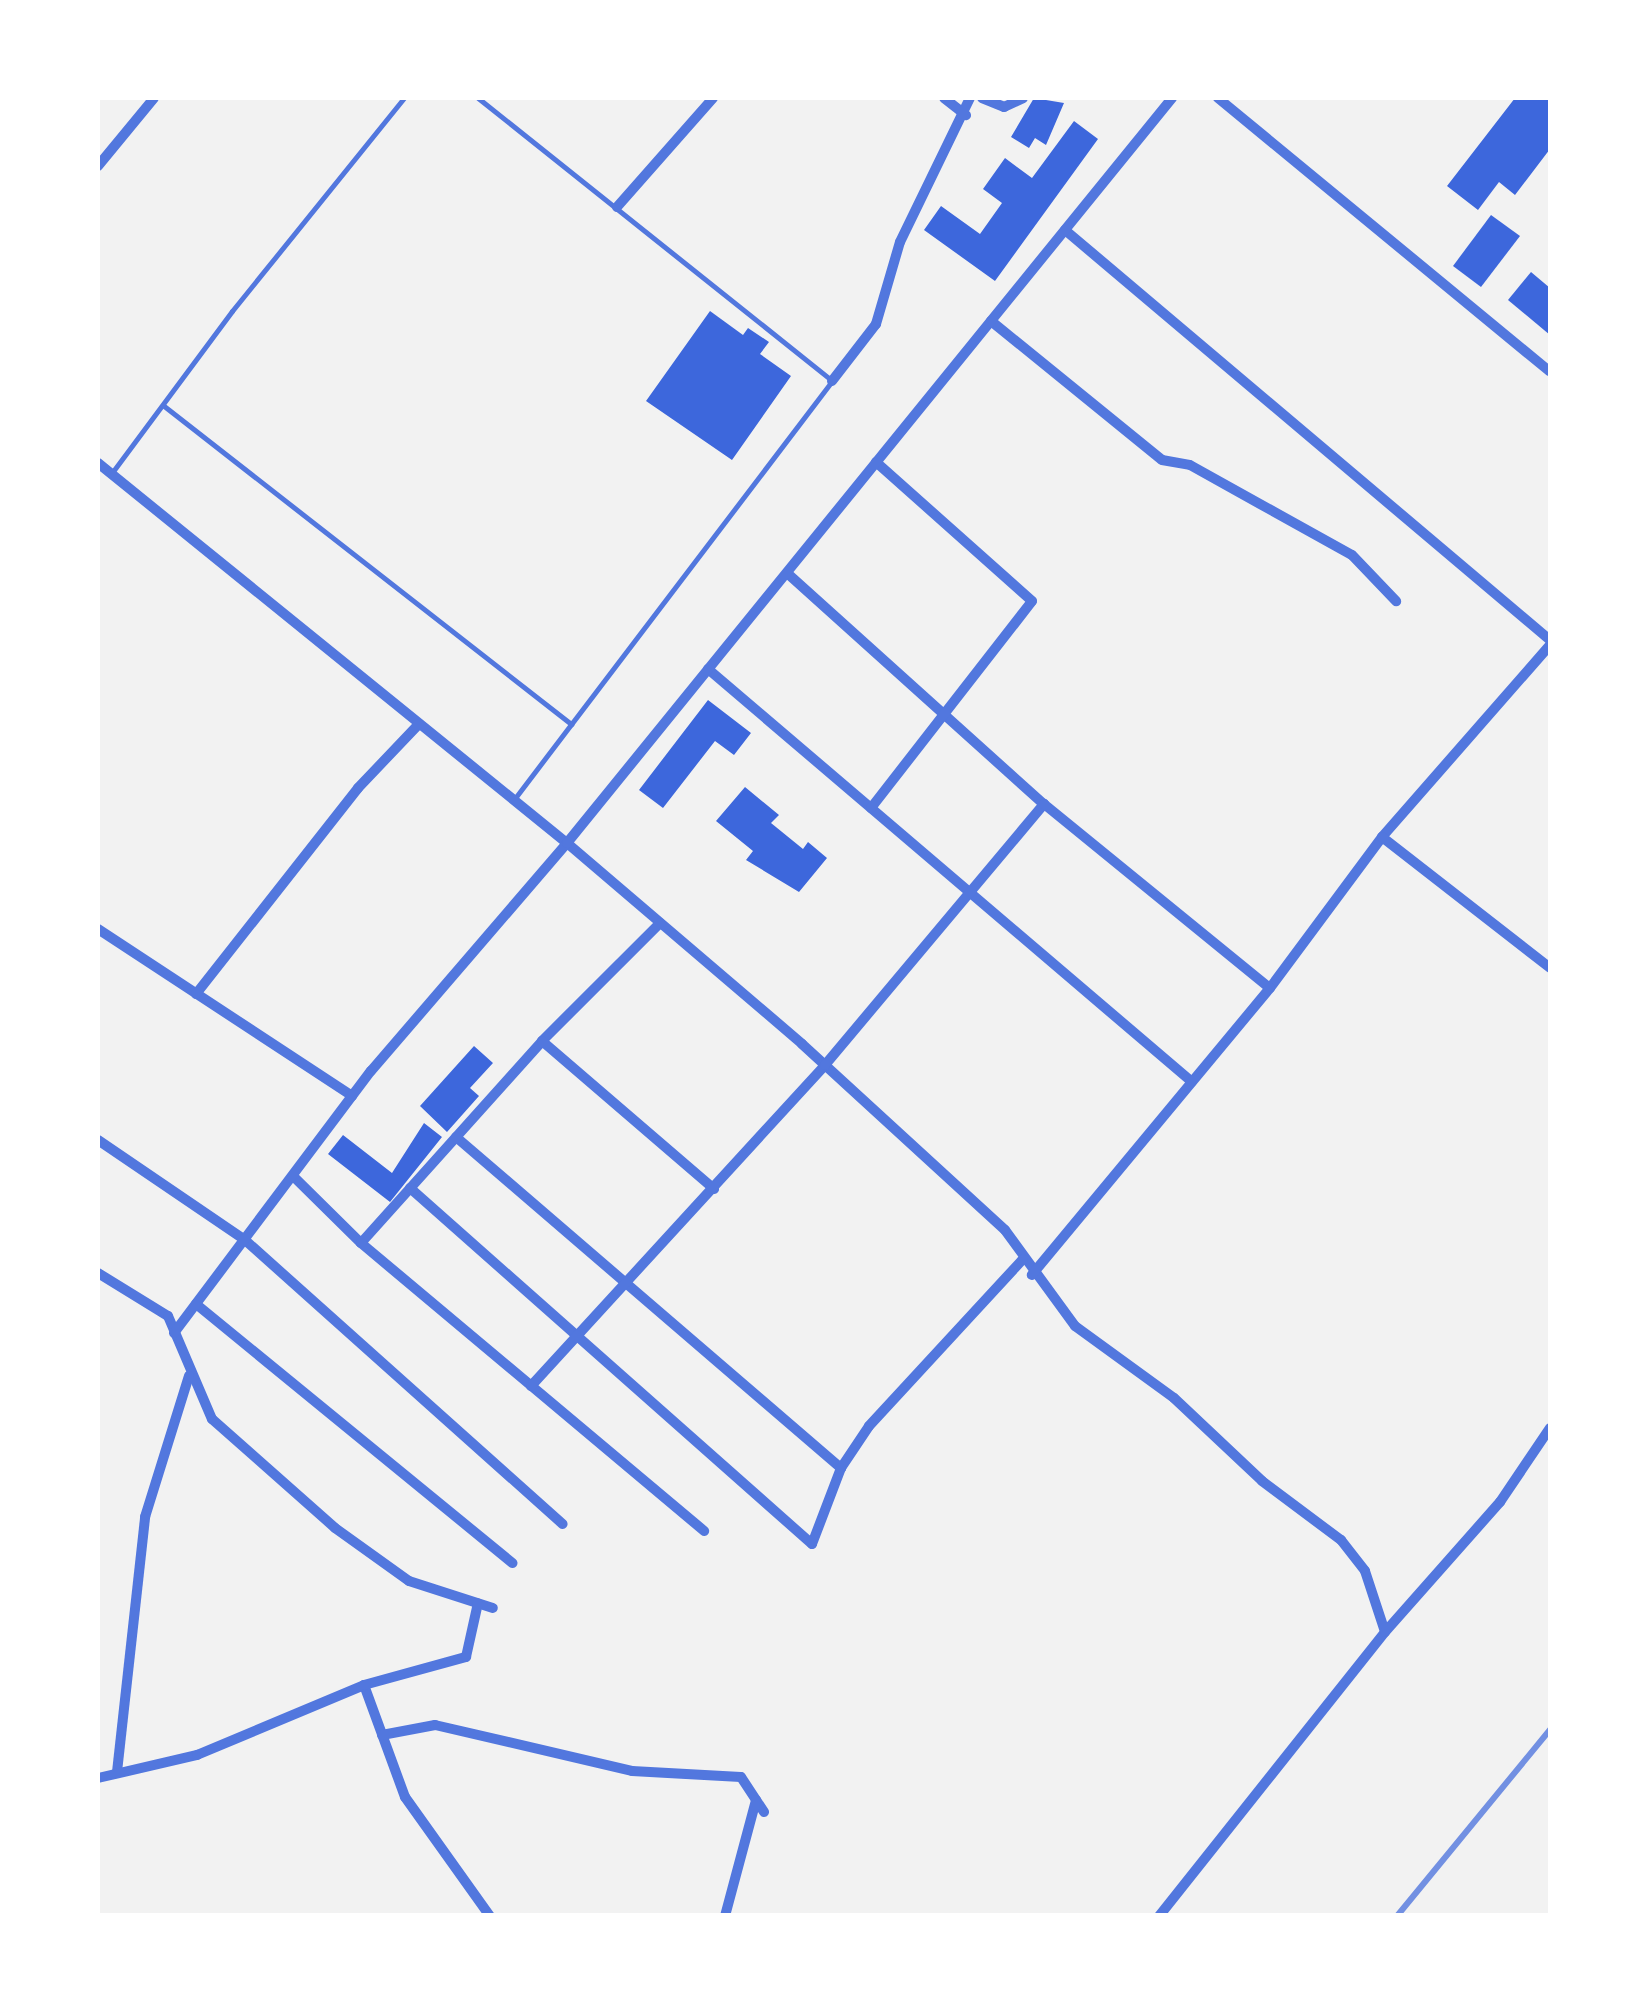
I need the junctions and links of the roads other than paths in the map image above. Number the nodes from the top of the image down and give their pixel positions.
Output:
1 (154, 98) edge
2 (404, 98) edge
3 (478, 98) edge
4 (713, 98) edge
5 (944, 98) edge
6 (970, 98) edge
7 (982, 98) edge
8 (1024, 98) edge
9 (1172, 98) edge
10 (1218, 98) edge
11 (966, 114) junction
12 (98, 166) edge
13 (617, 207) junction
14 (1064, 230) junction
15 (991, 320) junction
16 (1550, 372) edge
17 (832, 381) junction
18 (164, 406) junction
19 (876, 462) junction
20 (98, 464) edge
21 (110, 474) junction
22 (786, 573) junction
23 (1396, 600) dead end
24 (1550, 643) edge
25 (708, 669) junction
26 (944, 714) junction
27 (419, 724) junction
28 (572, 725) junction
29 (514, 800) junction
30 (1044, 804) junction
31 (871, 808) junction
32 (1382, 836) junction
33 (567, 844) junction
34 (970, 892) junction
35 (660, 923) junction
36 (98, 929) edge
37 (1550, 968) edge
38 (1270, 988) junction
39 (196, 994) junction
40 (542, 1041) junction
41 (825, 1064) junction
42 (1192, 1082) junction
43 (352, 1096) junction
44 (456, 1137) junction
45 (98, 1140) edge
46 (292, 1176) junction
47 (410, 1188) junction
48 (714, 1189) junction
49 (245, 1240) junction
50 (361, 1243) junction
51 (1022, 1259) junction
52 (98, 1274) edge
53 (1032, 1275) junction
54 (628, 1284) junction
55 (196, 1304) junction
56 (174, 1332) junction
57 (578, 1337) junction
58 (190, 1375) junction
59 (531, 1386) junction
60 (1550, 1428) edge
61 (841, 1468) junction
62 (563, 1524) dead end
63 (704, 1531) dead end
64 (512, 1563) dead end
65 (478, 1603) junction
66 (493, 1608) dead end
67 (1385, 1632) junction
68 (364, 1685) junction
69 (382, 1736) junction
70 (117, 1772) junction
71 (98, 1778) edge
72 (756, 1800) junction
73 (764, 1812) dead end
74 (490, 1916) edge
75 (725, 1916) edge
76 (1160, 1916) edge

1 - 12 street
2 - 18 lane
3 - 13 lane
4 - 13 street
5 - 11 street
6 - 11 street
7 - 8 street
9 - 14 street
10 - 16 street
11 - 17 street
13 - 17 lane
14 - 15 street
14 - 24 street
15 - 19 street
15 - 23 street
17 - 28 lane
18 - 21 lane
18 - 28 lane
19 - 22 street
19 - 26 street
20 - 21 street
21 - 27 street
22 - 25 street
22 - 26 street
24 - 32 street
25 - 31 street
25 - 33 street
26 - 30 street
26 - 31 street
27 - 29 street
27 - 39 street
28 - 29 lane
29 - 33 street
30 - 34 street
30 - 38 street
31 - 34 street
32 - 37 street
32 - 38 street
33 - 35 street
33 - 43 street
34 - 41 street
34 - 42 street
35 - 40 street
35 - 41 street
36 - 39 street
38 - 42 street
39 - 43 street
40 - 44 street
40 - 48 street
41 - 48 street
41 - 51 street
42 - 53 street
43 - 46 street
44 - 47 street
44 - 54 street
45 - 49 street
46 - 49 street
46 - 50 street
47 - 50 street
47 - 57 street
48 - 54 street
49 - 55 street
49 - 62 street
50 - 59 street
51 - 53 street
51 - 61 street
52 - 56 street
53 - 67 street
54 - 57 street
54 - 61 street
55 - 56 street
55 - 64 street
56 - 58 street
57 - 59 street
57 - 61 street
58 - 65 street
58 - 70 street
59 - 63 street
60 - 67 street
65 - 66 street
65 - 68 street
67 - 76 street
68 - 69 street
68 - 70 street
69 - 72 street
69 - 74 street
70 - 71 street
72 - 73 street
72 - 75 street

